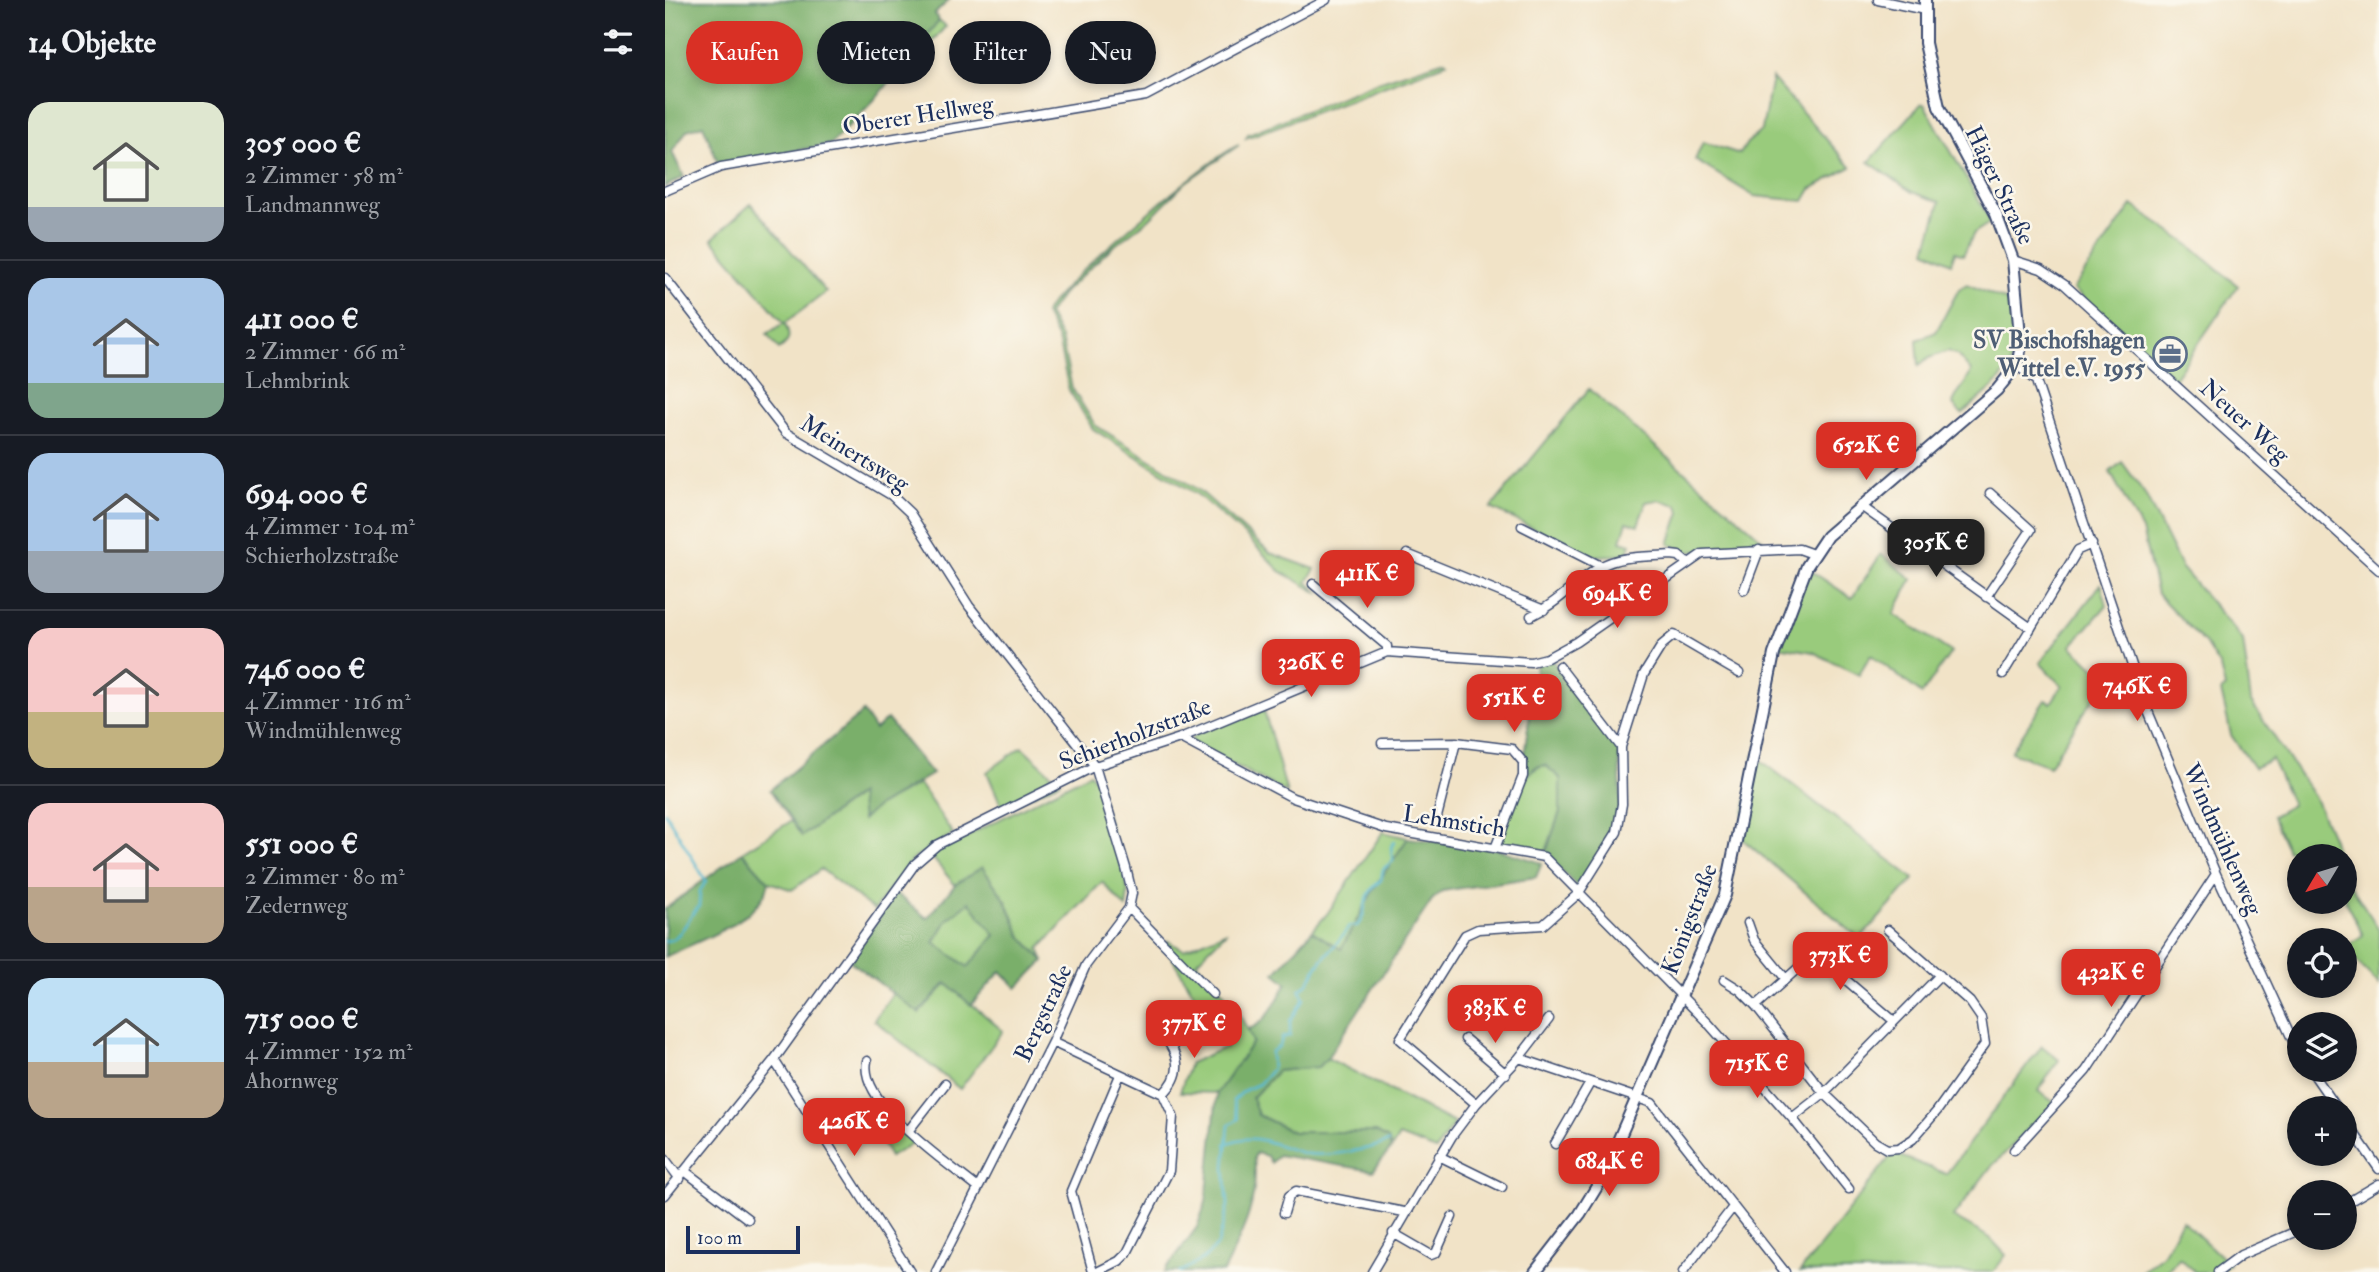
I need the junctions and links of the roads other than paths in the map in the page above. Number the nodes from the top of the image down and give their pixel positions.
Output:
1 (1326, 0) edge
2 (1878, 0) edge
3 (1925, 5) edge
4 (665, 191) edge
5 (2014, 260) junction
6 (665, 278) edge
7 (2017, 365) junction
8 (1990, 493) dead end
9 (1861, 506) junction
10 (1522, 526) dead end
11 (2092, 544) junction
12 (1759, 550) junction
13 (1407, 554) dead end
14 (1813, 554) junction
15 (1687, 563) junction
16 (1601, 566) junction
17 (2379, 570) edge
18 (1313, 584) dead end
19 (1744, 590) dead end
20 (1986, 597) junction
21 (1544, 610) junction
22 (1531, 616) dead end
23 (2031, 628) junction
24 (1387, 652) junction
25 (1559, 666) dead end
26 (1739, 673) dead end
27 (2003, 674) dead end
28 (1180, 738) junction
29 (1456, 742) junction
30 (1381, 743) dead end
31 (1621, 747) junction
32 (1095, 766) junction
33 (1437, 817) dead end
34 (1496, 846) junction
35 (2216, 874) junction
36 (1578, 894) junction
37 (1129, 908) junction
38 (1748, 923) dead end
39 (1888, 930) dead end
40 (1806, 940) dead end
41 (1818, 951) junction
42 (1940, 975) junction
43 (1785, 978) junction
44 (1724, 980) dead end
45 (1213, 994) dead end
46 (1681, 998) junction
47 (1756, 1006) junction
48 (1549, 1019) dead end
49 (1894, 1021) junction
50 (1157, 1027) dead end
51 (2287, 1028) edge
52 (1465, 1039) dead end
53 (1052, 1042) junction
54 (1519, 1058) junction
55 (775, 1060) junction
56 (867, 1061) dead end
57 (1120, 1074) junction
58 (1506, 1074) junction
59 (1590, 1083) junction
60 (945, 1084) dead end
61 (1824, 1093) junction
62 (1163, 1094) junction
63 (1638, 1097) junction
64 (1476, 1104) junction
65 (1792, 1118) junction
66 (909, 1130) junction
67 (2357, 1137) edge
68 (1555, 1144) dead end
69 (2014, 1150) dead end
70 (1439, 1156) junction
71 (665, 1158) edge
72 (2379, 1169) edge
73 (683, 1175) junction
74 (2379, 1184) edge
75 (1502, 1187) dead end
76 (978, 1188) junction
77 (1849, 1189) dead end
78 (665, 1195) edge
79 (2357, 1197) edge
80 (1733, 1208) junction
81 (1405, 1212) junction
82 (1284, 1213) dead end
83 (1452, 1217) dead end
84 (748, 1219) dead end
85 (1393, 1233) junction
86 (2287, 1235) edge
87 (910, 1272) edge
88 (936, 1272) edge
89 (1095, 1272) edge
90 (1372, 1272) edge
91 (1535, 1272) edge
92 (1682, 1272) edge
93 (1785, 1272) edge
94 (2218, 1272) edge

1 - 4 street, Oberer Hellweg
2 - 3 street
3 - 5 main road, Häger Straße
5 - 7 main road, Häger Straße
5 - 17 street, Neuer Weg
6 - 32 street, Meinertsweg
7 - 9 main road
7 - 11 street, Windmühlenweg
8 - 20 street
9 - 14 main road
9 - 20 street
10 - 16 street
11 - 23 street
11 - 35 street, Windmühlenweg
12 - 14 street, Schierholzstraße
12 - 15 street, Schierholzstraße
12 - 19 street
13 - 21 street
14 - 46 main road, Königstraße
15 - 16 street
15 - 24 street, Schierholzstraße
16 - 21 street
18 - 24 street
20 - 23 street
21 - 22 street
23 - 27 street
24 - 28 street, Schierholzstraße
25 - 31 street
26 - 31 street
28 - 32 street, Schierholzstraße
28 - 34 street, Lehmstich
29 - 30 street
29 - 33 street
29 - 34 street
31 - 36 street
32 - 37 street
32 - 55 street, Schierholzstraße
34 - 36 street, Lehmstich
35 - 51 street, Windmühlenweg
35 - 69 street
36 - 46 street, Lehmstich
36 - 64 street
37 - 45 street
37 - 53 street, Bergstraße
38 - 43 street
39 - 42 street
40 - 41 street
41 - 43 street
41 - 49 street
42 - 49 street
42 - 61 street
43 - 47 street
44 - 47 street
46 - 63 main road, Königstraße
46 - 65 street, Lehmstich
47 - 61 street
48 - 54 street
49 - 61 street
50 - 62 street
52 - 58 street
53 - 57 street
53 - 76 street, Bergstraße
54 - 58 street
54 - 59 street
55 - 73 street, Schierholzstraße
55 - 87 street
56 - 66 street
57 - 62 street
57 - 89 street
58 - 64 street
59 - 63 street
59 - 68 street
60 - 66 street
61 - 65 street
62 - 89 street
63 - 80 street
63 - 91 main road, Königstraße
64 - 70 street
65 - 77 street, Lehmstich
66 - 76 street
67 - 72 street
70 - 75 street
70 - 81 street
71 - 73 street
73 - 78 street, Schierholzstraße
73 - 84 street
74 - 79 street
76 - 88 street, Bergstraße
80 - 92 street
80 - 93 street
81 - 82 street
81 - 85 street
83 - 85 street
85 - 90 street
86 - 94 street

